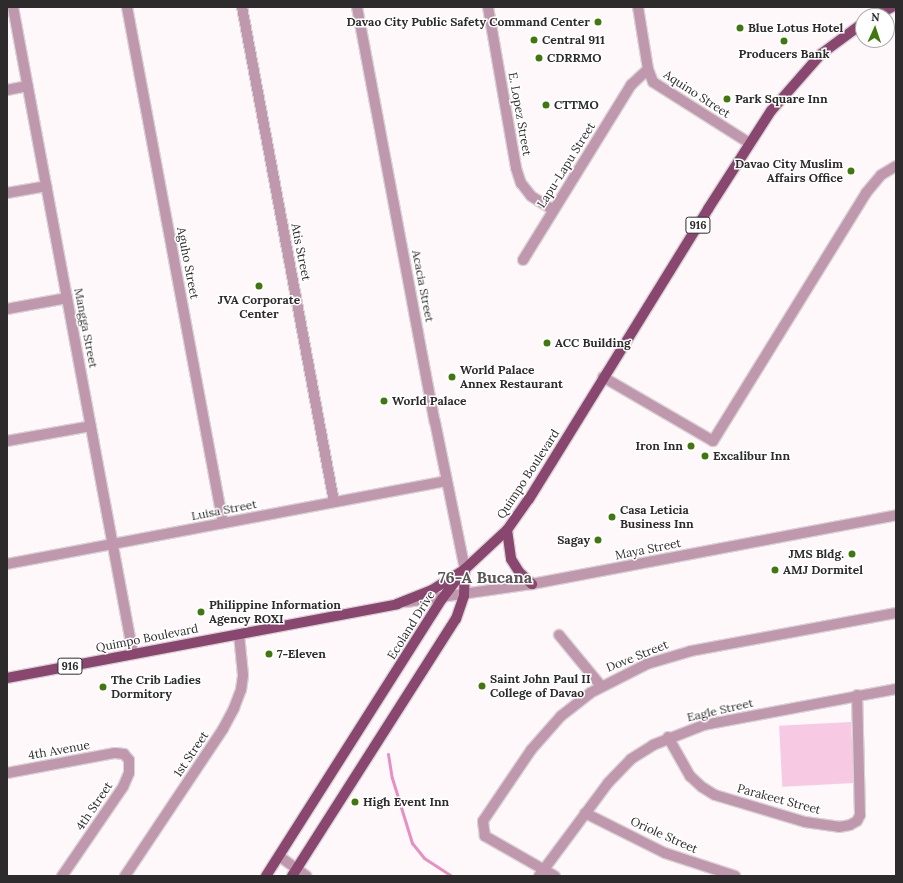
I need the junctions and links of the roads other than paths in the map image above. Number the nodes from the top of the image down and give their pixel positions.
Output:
1 (13, 7) edge
2 (127, 7) edge
3 (242, 7) edge
4 (357, 7) edge
5 (488, 7) edge
6 (638, 7) edge
7 (855, 29) edge
8 (648, 69) junction
9 (28, 86) junction
10 (7, 90) edge
11 (749, 143) junction
12 (896, 166) edge
13 (46, 186) junction
14 (7, 194) edge
15 (554, 210) junction
16 (523, 260) dead end
17 (67, 298) junction
18 (7, 309) edge
19 (603, 377) junction
20 (91, 426) junction
21 (7, 441) edge
22 (446, 481) junction
23 (334, 502) junction
24 (896, 515) edge
25 (223, 523) junction
26 (507, 530) junction
27 (113, 544) junction
28 (7, 564) edge
29 (465, 569) junction
30 (532, 584) junction
31 (464, 596) junction
32 (442, 599) junction
33 (404, 602) junction
34 (896, 614) edge
35 (239, 634) junction
36 (559, 635) dead end
37 (133, 654) junction
38 (7, 678) edge
39 (601, 686) junction
40 (896, 689) edge
41 (857, 695) junction
42 (668, 738) junction
43 (115, 753) joint
44 (7, 773) edge
45 (585, 812) junction
46 (279, 856) junction
47 (295, 873) edge
48 (541, 873) edge
49 (62, 876) edge
50 (125, 876) edge
51 (266, 876) edge
52 (307, 876) edge
53 (555, 876) edge
54 (735, 876) edge

1 - 9 street, Mangga Street
2 - 25 street, Aguho Street
3 - 23 street, Atis Street
4 - 22 street, Acacia Street
5 - 15 street, E. Lopez Street
6 - 8 street, Aquino Street
7 - 11 main road, Quimpo Boulevard / 916
8 - 11 street, Aquino Street
8 - 15 street, Lapu-Lapu Street
9 - 10 street
9 - 13 street, Mangga Street
11 - 19 main road, Quimpo Boulevard / 916
12 - 19 street
13 - 14 street
13 - 17 street, Mangga Street
15 - 16 street, Lapu-Lapu Street
17 - 18 street
17 - 20 street, Mangga Street
19 - 26 main road, Quimpo Boulevard / 916
20 - 21 street
20 - 27 street, Mangga Street
22 - 23 street, Luisa Street
22 - 29 street, Acacia Street
23 - 25 street, Luisa Street
24 - 30 street, Maya Street
25 - 27 street, Luisa Street
26 - 29 main road, Quimpo Boulevard / 916
26 - 30 main road
27 - 28 street, Luisa Street
27 - 37 street, Mangga Street
29 - 31 main road
29 - 32 main road, Ecoland Drive
29 - 33 main road, Quimpo Boulevard / 916
30 - 31 street, Maya Street
31 - 32 street, Maya Street
31 - 47 main road
32 - 33 street, Maya Street
32 - 46 main road, Ecoland Drive
33 - 35 main road, Quimpo Boulevard / 916
34 - 39 street, Dove Street
35 - 37 main road, Quimpo Boulevard / 916
35 - 50 street, 1st Street
36 - 39 street
37 - 38 main road, Quimpo Boulevard / 916
39 - 48 street, Dove Street
40 - 41 street, Eagle Street
41 - 42 street, Eagle Street
41 - 42 street, Parakeet Street
42 - 45 street, Eagle Street
43 - 44 street, 4th Avenue
43 - 49 street, 4th Street
45 - 48 street, Eagle Street
45 - 54 street, Oriole Street
46 - 47 street
46 - 51 main road, Ecoland Drive
47 - 52 street
48 - 53 street

